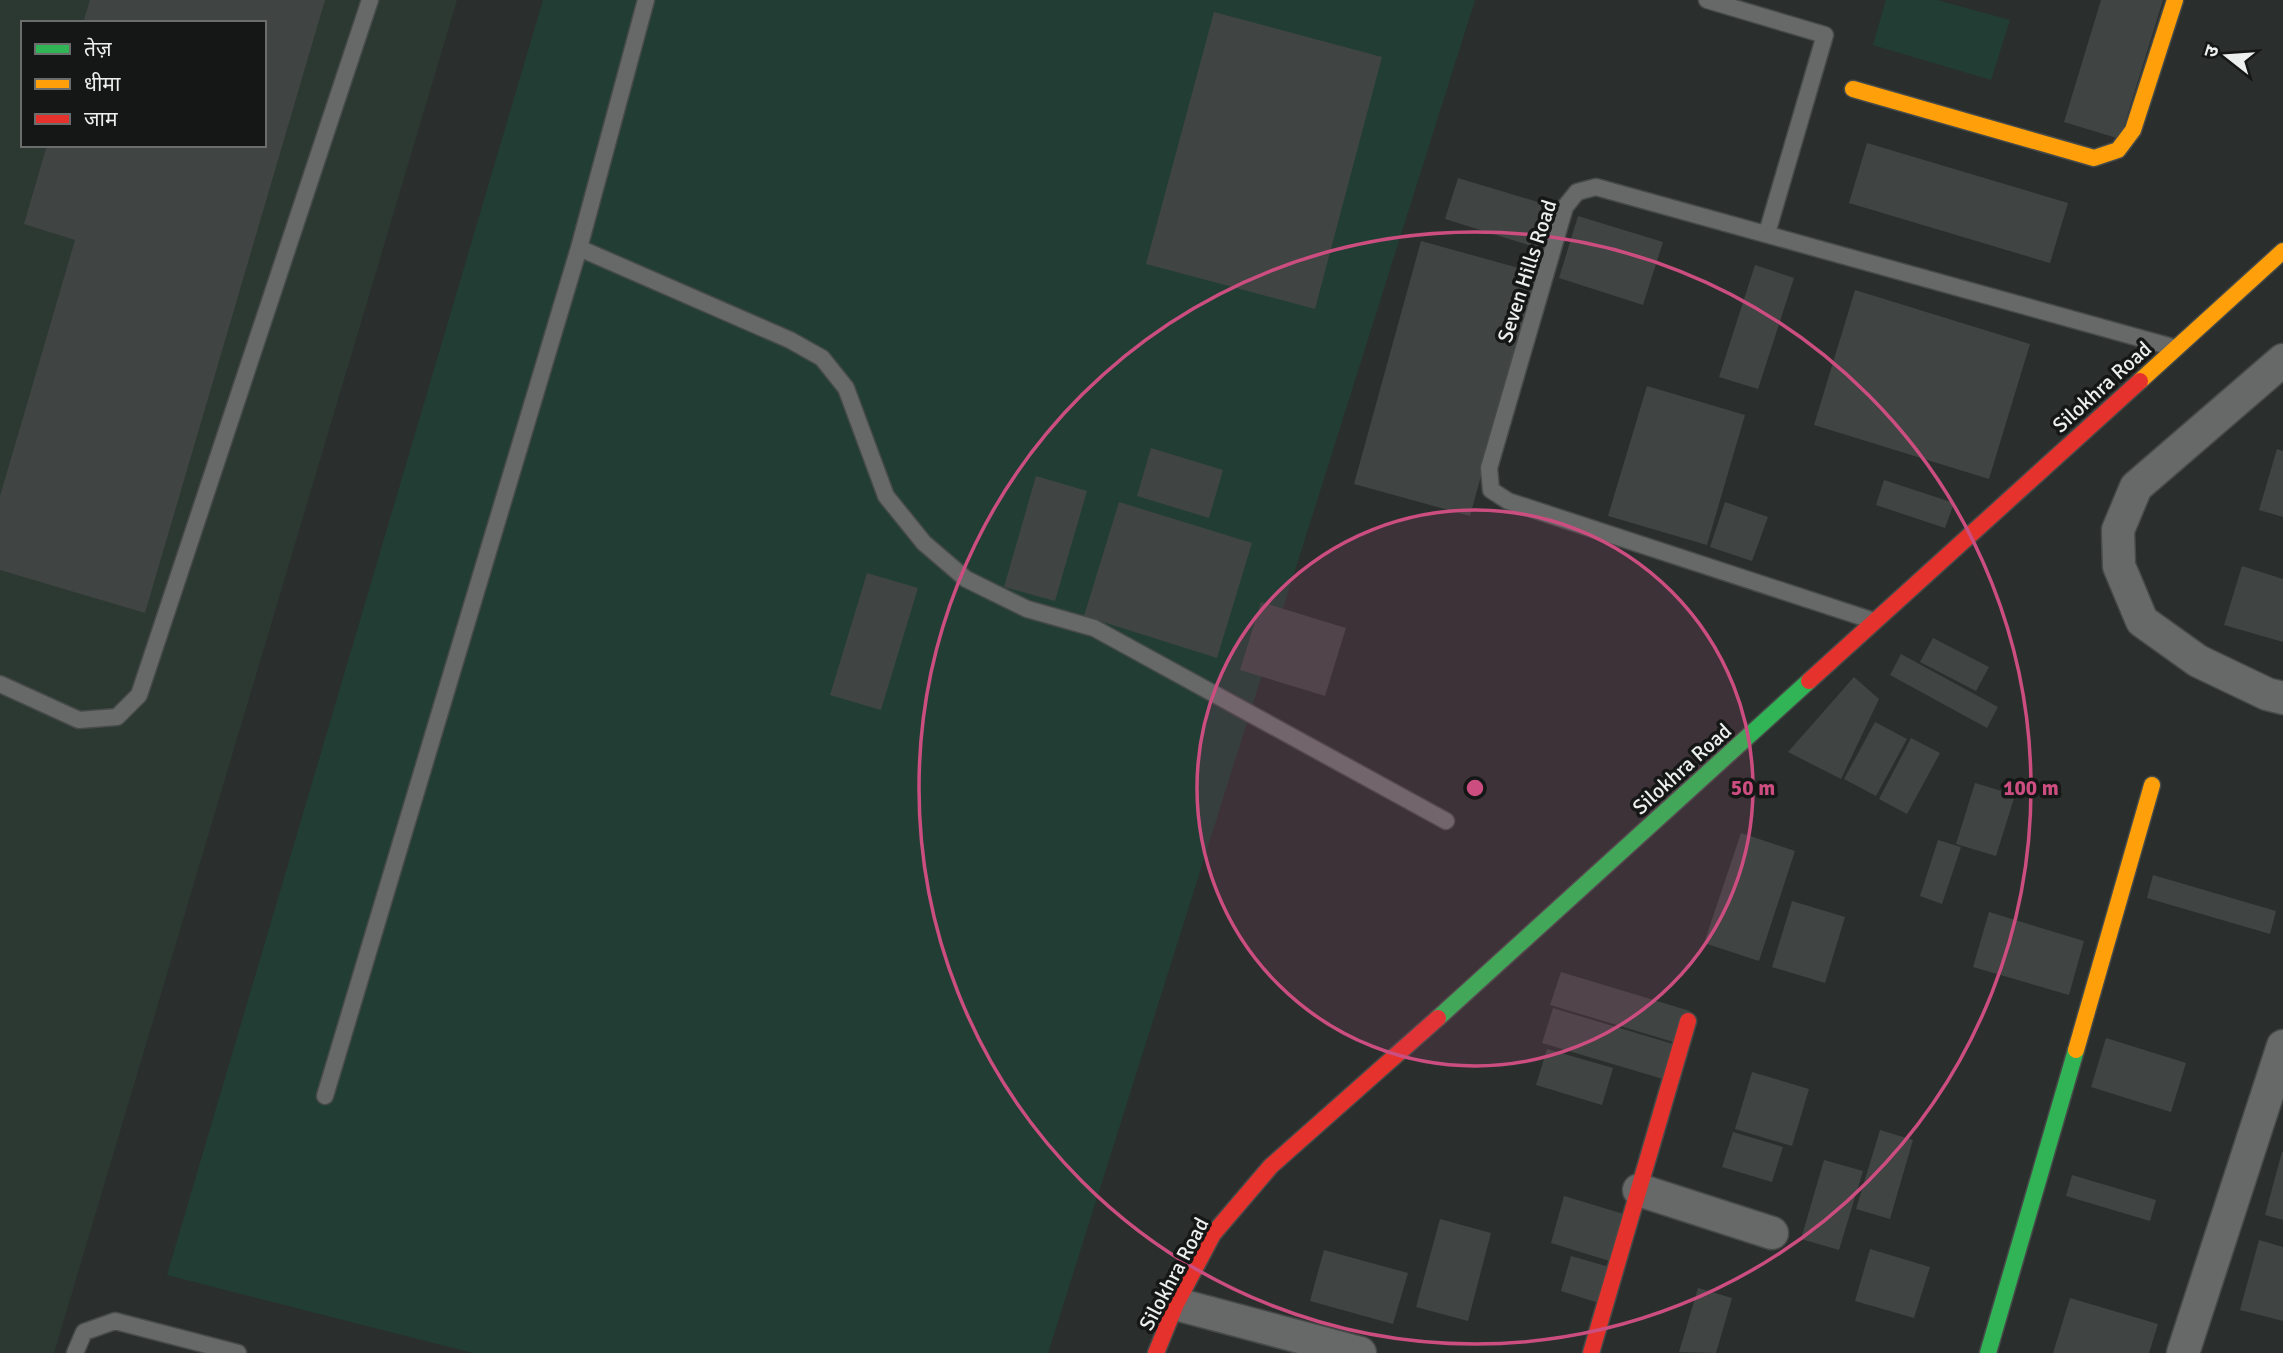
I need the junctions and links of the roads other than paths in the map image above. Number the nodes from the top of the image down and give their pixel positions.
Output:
1 (370, 0) edge
2 (646, 0) edge
3 (1707, 0) edge
4 (2175, 0) edge
5 (1853, 89) dead end
6 (1767, 233) junction
7 (579, 248) junction
8 (2283, 251) edge
9 (2176, 348) junction
10 (2283, 360) edge
11 (1876, 621) junction
12 (0, 684) edge
13 (2283, 698) edge
14 (2152, 785) dead end
15 (1446, 821) dead end
16 (1688, 1021) dead end
17 (2283, 1046) edge
18 (325, 1096) dead end
19 (1639, 1189) junction
20 (1772, 1233) dead end
21 (1176, 1304) junction
22 (75, 1353) edge
23 (238, 1353) edge
24 (1156, 1353) edge
25 (1360, 1353) edge
26 (1591, 1353) edge
27 (1988, 1353) edge
28 (2183, 1353) edge

1 - 12 lane
2 - 7 lane
3 - 6 lane
4 - 5 street
6 - 9 lane, Seven Hills Road
6 - 11 lane, Seven Hills Road
7 - 15 lane
7 - 18 lane
8 - 9 street, Silokhra Road
9 - 11 street, Silokhra Road
10 - 13 street
11 - 21 street, Silokhra Road
14 - 27 street
16 - 19 street
17 - 28 street
19 - 20 street
19 - 26 street
21 - 24 street, Silokhra Road
21 - 25 street
22 - 23 lane

